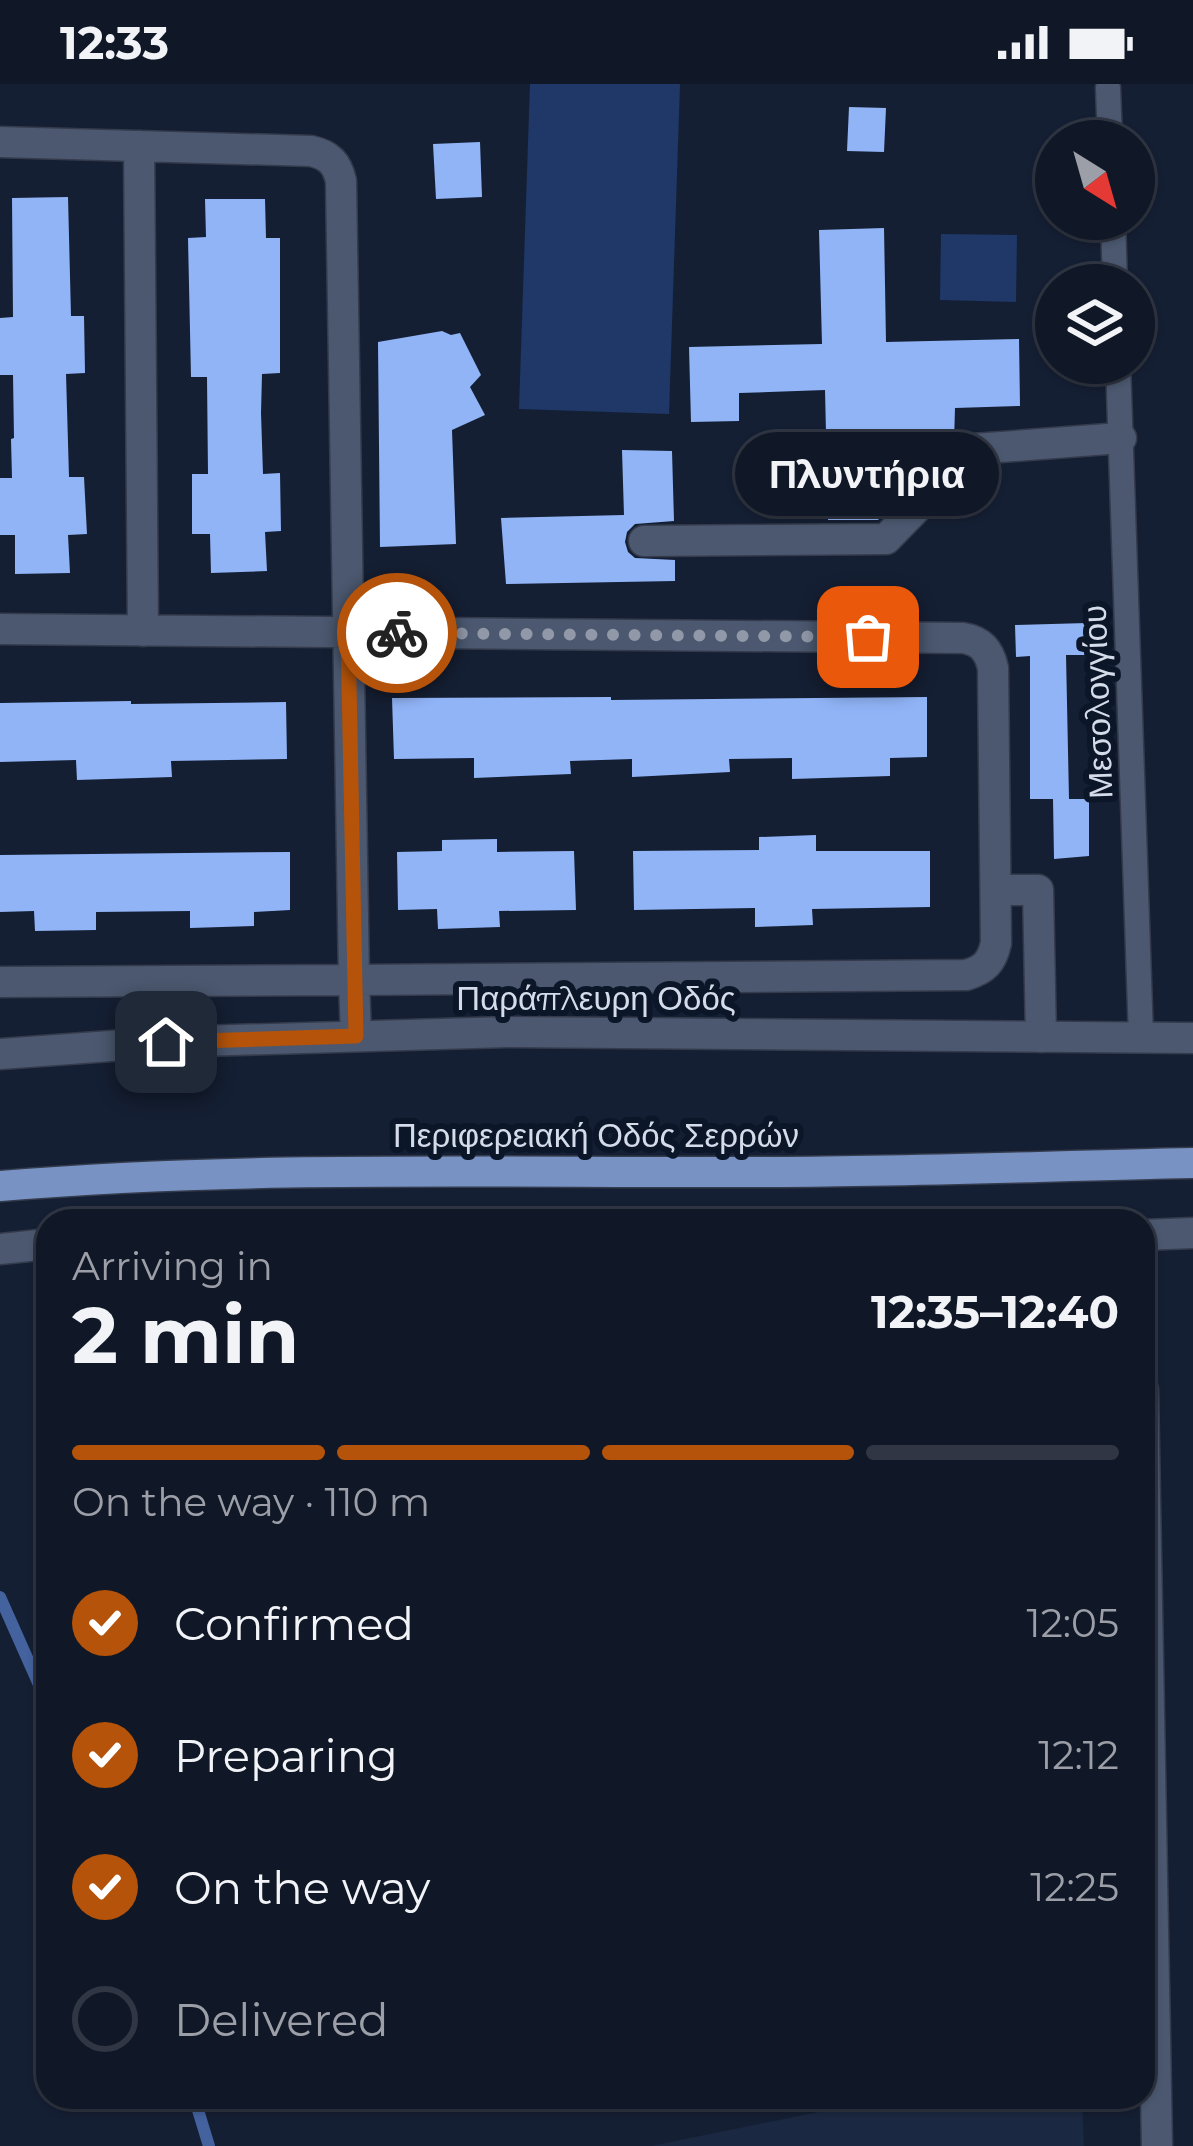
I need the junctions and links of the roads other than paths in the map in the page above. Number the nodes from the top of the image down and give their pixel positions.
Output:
1 (1108, 88) dead end
2 (1109, 120) edge
3 (0, 142) edge
4 (139, 146) junction
5 (1119, 384) edge
6 (1120, 438) junction
7 (644, 541) dead end
8 (0, 629) edge
9 (143, 631) junction
10 (348, 632) junction
11 (995, 890) junction
12 (354, 980) junction
13 (0, 982) edge
14 (356, 1036) junction
15 (1041, 1037) junction
16 (1142, 1038) junction
17 (1193, 1038) edge
18 (0, 1054) edge
19 (1193, 1163) edge
20 (0, 1186) edge
21 (1155, 1234) edge
22 (1193, 1234) edge
23 (36, 1245) edge
24 (0, 1249) edge
25 (1155, 2088) edge
26 (1156, 2146) edge

1 - 2 lane
3 - 4 street
4 - 9 street
4 - 10 street
5 - 6 lane, Μεσολογγίου
6 - 7 street
6 - 16 lane, Μεσολογγίου
8 - 9 street
9 - 10 street
10 - 11 street
10 - 12 street
11 - 12 street
11 - 15 street
12 - 13 street
12 - 14 street
14 - 15 street, Παράπλευρη Οδός
14 - 18 street, Παράπλευρη Οδός
15 - 16 street, Παράπλευρη Οδός
16 - 17 street, Παράπλευρη Οδός
19 - 20 main road, Περιφερειακή Οδός Σερρών
21 - 22 street
23 - 24 street
25 - 26 street

